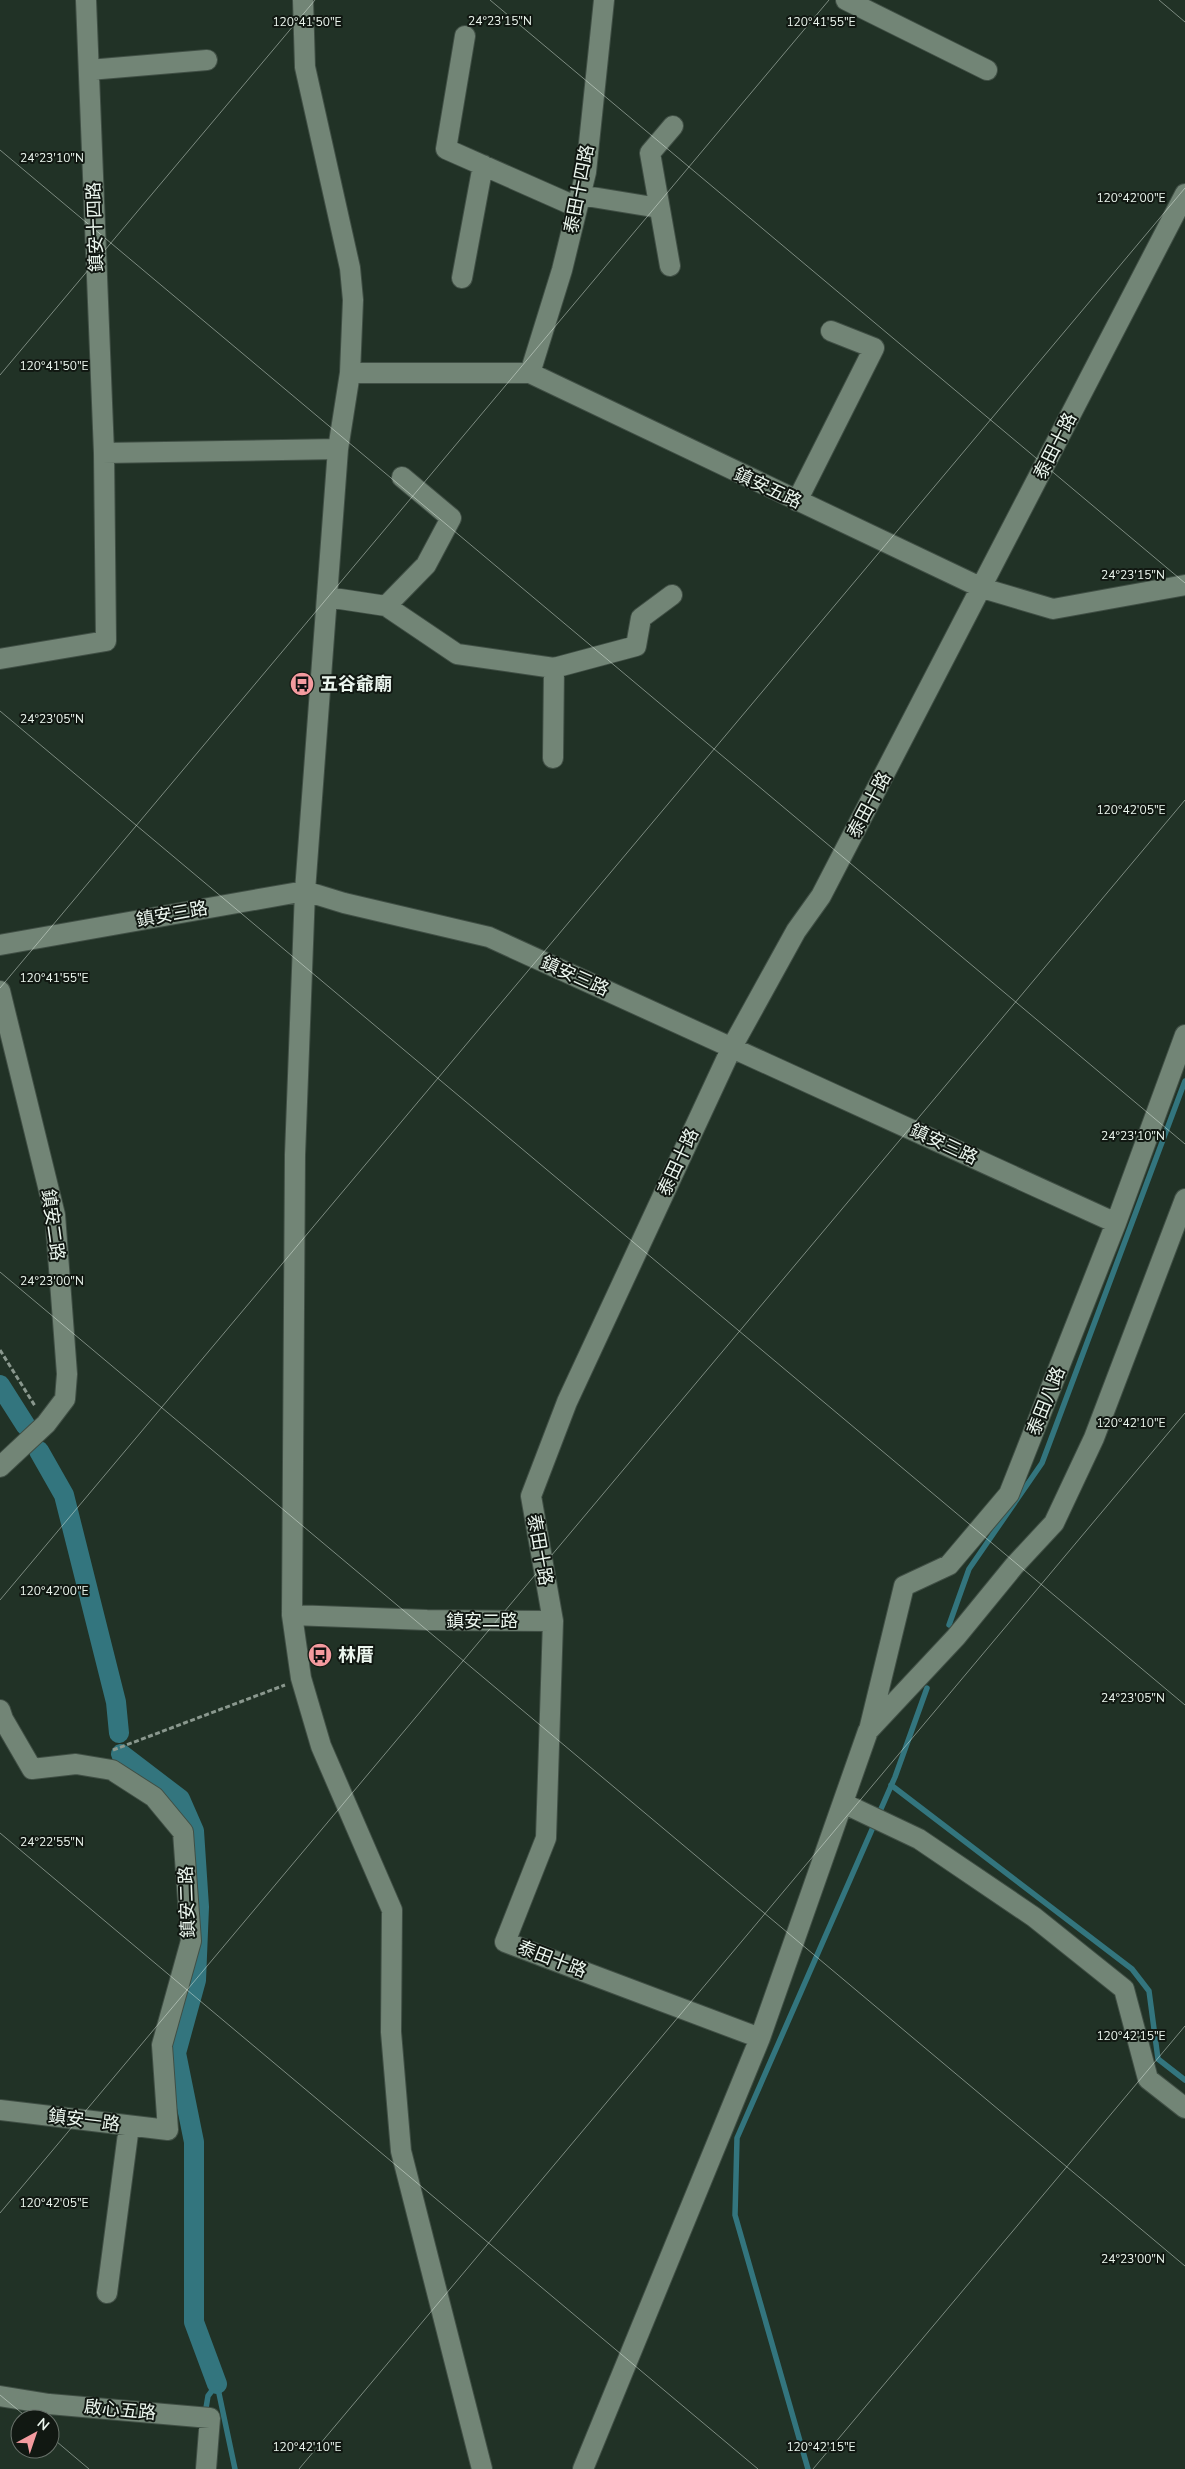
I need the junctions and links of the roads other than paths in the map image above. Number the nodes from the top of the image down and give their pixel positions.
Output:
1 (86, 0) edge
2 (303, 0) edge
3 (604, 0) edge
4 (846, 0) edge
5 (465, 36) dead end
6 (206, 60) dead end
7 (89, 70) junction
8 (987, 70) dead end
9 (673, 126) dead end
10 (483, 166) junction
11 (1185, 194) edge
12 (579, 201) junction
13 (659, 208) junction
14 (670, 266) dead end
15 (462, 278) dead end
16 (831, 331) dead end
17 (350, 372) junction
18 (530, 373) junction
19 (338, 449) junction
20 (104, 453) junction
21 (402, 477) dead end
22 (797, 501) junction
23 (1185, 585) edge
24 (982, 588) junction
25 (672, 595) dead end
26 (327, 597) junction
27 (386, 606) junction
28 (0, 659) edge
29 (554, 668) junction
30 (553, 758) dead end
31 (305, 891) junction
32 (0, 945) edge
33 (0, 991) edge
34 (1185, 1035) edge
35 (732, 1047) junction
36 (1185, 1199) edge
37 (1116, 1222) junction
38 (0, 1467) edge
39 (292, 1615) junction
40 (553, 1621) junction
41 (0, 1710) edge
42 (868, 1731) junction
43 (843, 1803) junction
44 (760, 2038) junction
45 (1185, 2108) edge
46 (0, 2110) edge
47 (129, 2126) junction
48 (168, 2130) joint
49 (107, 2293) dead end
50 (0, 2396) edge
51 (206, 2469) edge
52 (482, 2469) edge
53 (582, 2469) edge

1 - 7 street, 鎮安十四路
2 - 17 street
3 - 12 street, 泰田十四路
4 - 8 street
5 - 10 street
6 - 7 street
7 - 20 street, 鎮安十四路
9 - 13 street
10 - 12 street
10 - 15 street
11 - 24 street, 泰田十路
12 - 13 street
12 - 18 street, 泰田十四路
13 - 14 street
16 - 22 street
17 - 18 street, 鎮安五路
17 - 19 street
18 - 22 street, 鎮安五路
19 - 20 street
19 - 26 street
20 - 28 street, 鎮安十四路
21 - 27 street
22 - 24 street, 鎮安五路
23 - 24 street, 鎮安五路
24 - 35 street, 泰田十路
25 - 29 street
26 - 27 street
26 - 31 street
27 - 29 street
29 - 30 street
31 - 32 street, 鎮安三路
31 - 35 street, 鎮安三路
31 - 39 street
33 - 38 street, 鎮安二路
34 - 37 street, 泰田八路
35 - 37 street, 鎮安三路
35 - 40 street, 泰田十路
36 - 42 street
37 - 42 street, 泰田八路
39 - 40 street, 鎮安二路
39 - 52 street
40 - 44 street, 泰田十路
41 - 48 street, 鎮安二路
42 - 43 street
43 - 44 street
43 - 45 street
44 - 53 street
46 - 47 street, 鎮安一路
47 - 48 street, 鎮安一路
47 - 49 street
50 - 51 street, 啟心五路

